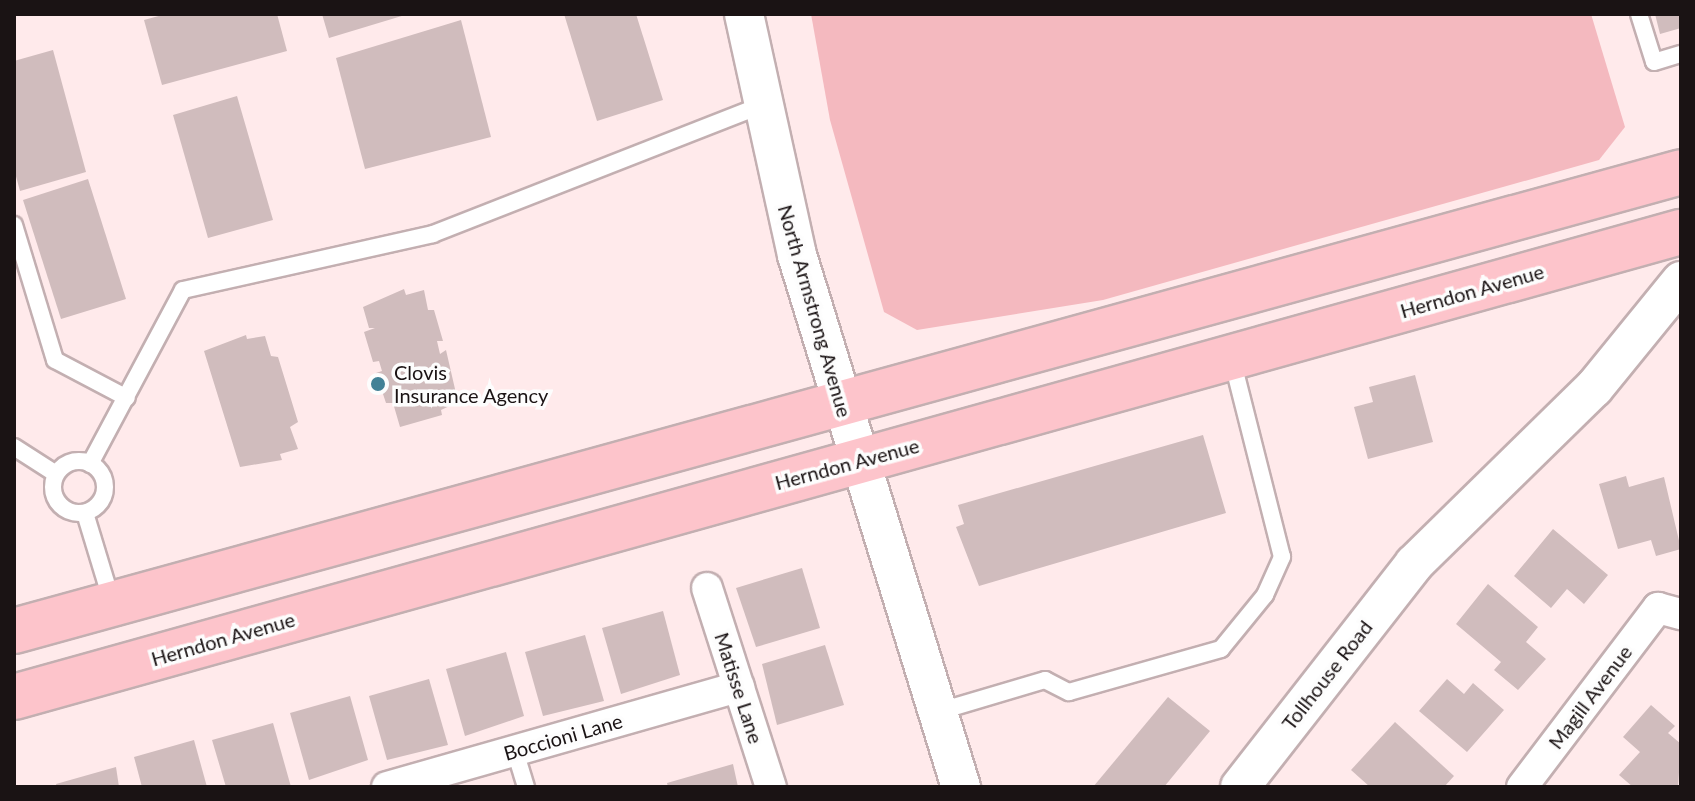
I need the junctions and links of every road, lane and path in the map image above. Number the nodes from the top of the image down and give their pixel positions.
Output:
1 (744, 14) edge
2 (1639, 14) edge
3 (1681, 54) edge
4 (762, 105) junction
5 (1681, 172) edge
6 (1681, 198) edge
7 (14, 225) edge
8 (1681, 232) edge
9 (1681, 281) edge
10 (1232, 360) junction
11 (127, 398) junction
12 (841, 403) junction
13 (14, 447) edge
14 (858, 461) junction
15 (90, 464) junction
16 (56, 474) junction
17 (85, 513) junction
18 (707, 588) dead end
19 (112, 602) junction
20 (1670, 611) edge
21 (18, 630) edge
22 (739, 687) junction
23 (14, 697) edge
24 (937, 712) junction
25 (515, 751) junction
26 (387, 787) edge
27 (526, 787) edge
28 (771, 787) edge
29 (961, 787) edge
30 (1240, 787) edge
31 (1522, 787) edge

1 - 4 street, North Armstrong Avenue
2 - 3 lane
4 - 11 lane
4 - 12 street, North Armstrong Avenue
5 - 12 main road
6 - 10 main road
7 - 11 lane
8 - 10 main road, Herndon Avenue
9 - 30 street, Tollhouse Road
10 - 14 main road, Herndon Avenue
10 - 24 lane
11 - 15 lane
12 - 14 street, North Armstrong Avenue
12 - 19 main road
13 - 16 lane
14 - 23 main road, Herndon Avenue
14 - 24 street, North Armstrong Avenue
15 - 16 lane
15 - 17 lane
16 - 17 lane
17 - 19 lane
18 - 22 street, Matisse Lane
19 - 21 main road
20 - 31 street, Magill Avenue
22 - 25 street, Boccioni Lane
22 - 28 street, Matisse Lane
24 - 29 street, North Armstrong Avenue
25 - 26 street, Boccioni Lane
25 - 27 lane

